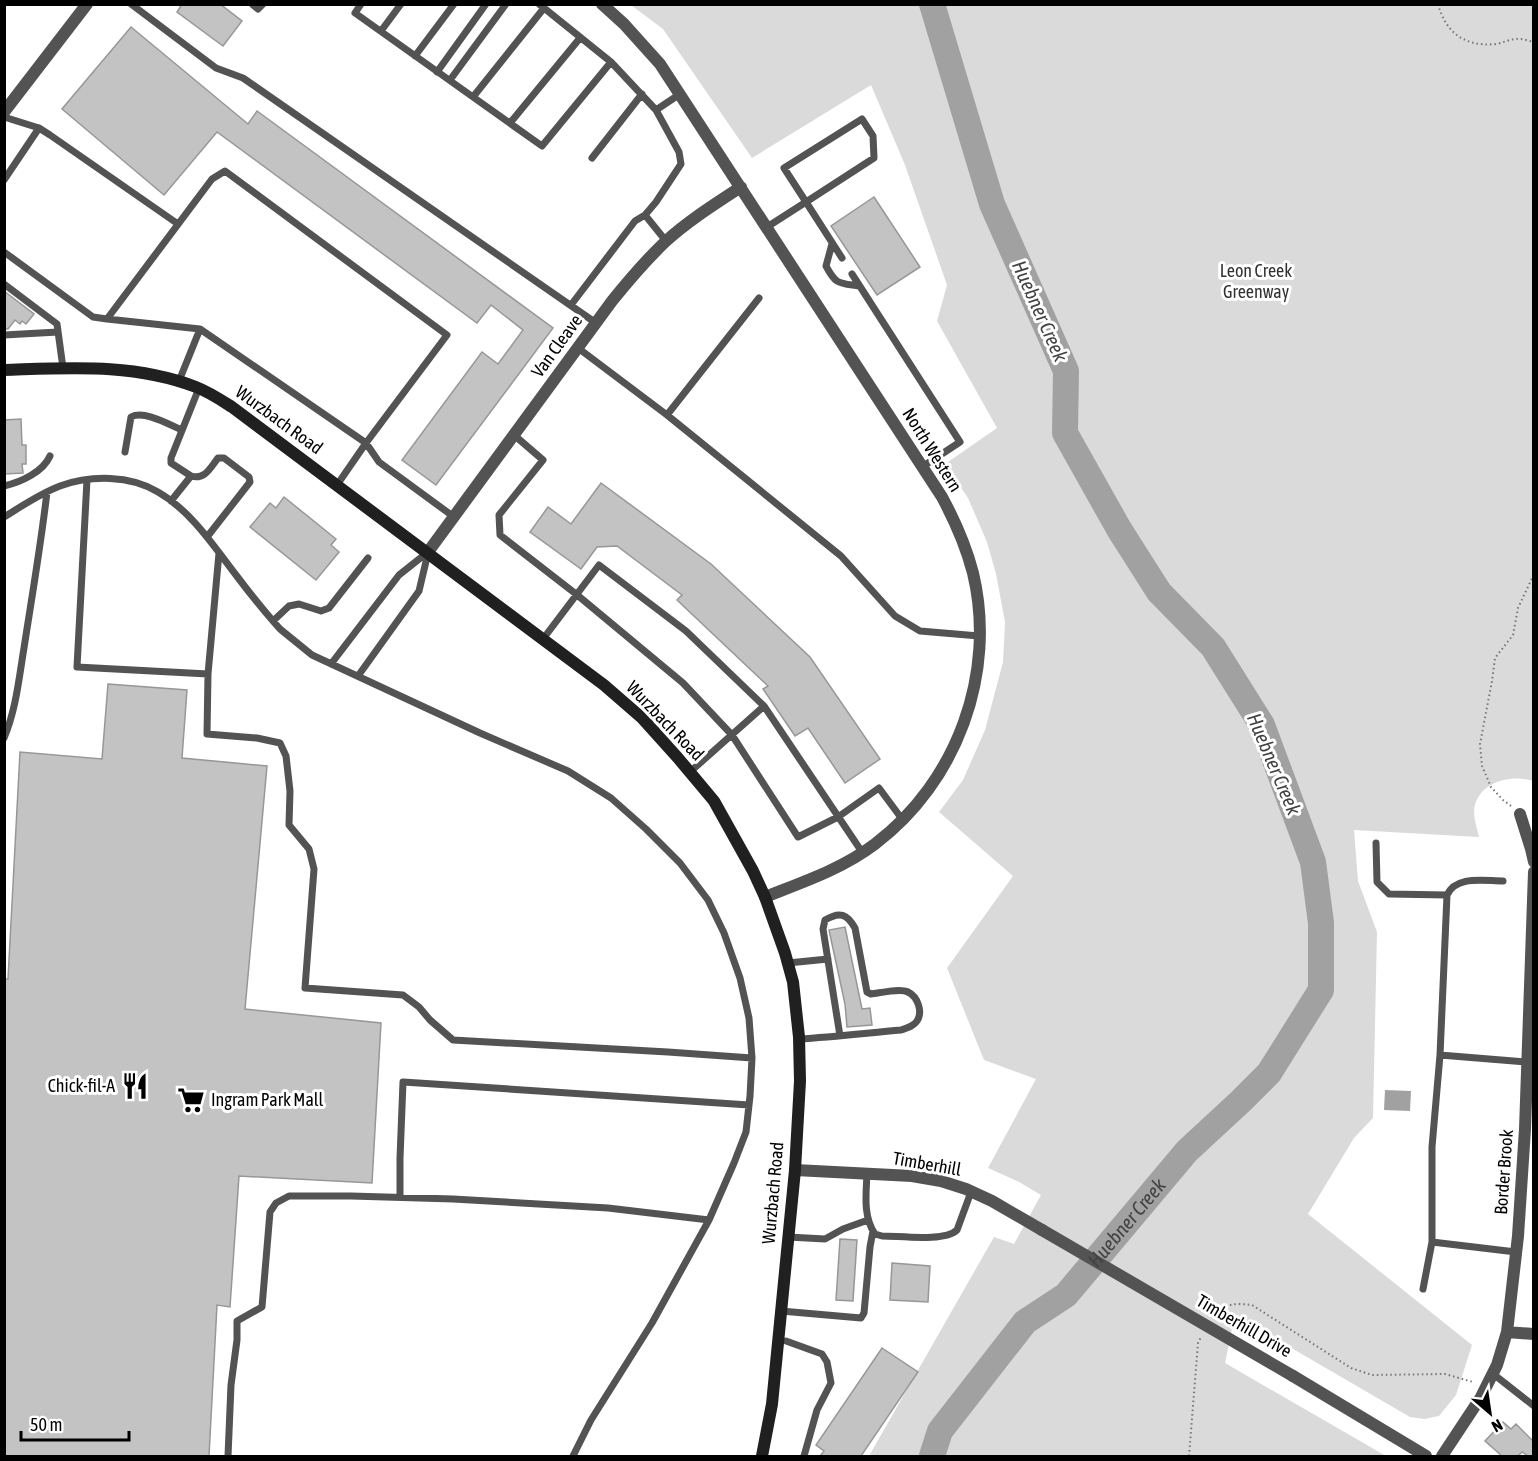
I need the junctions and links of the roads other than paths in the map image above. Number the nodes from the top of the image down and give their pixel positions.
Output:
1 (87, 4) edge
2 (131, 4) edge
3 (252, 4) edge
4 (263, 4) edge
5 (361, 4) edge
6 (401, 4) edge
7 (454, 4) edge
8 (486, 4) edge
9 (506, 4) edge
10 (602, 4) edge
11 (541, 6) edge
12 (381, 31) junction
13 (580, 38) junction
14 (415, 56) junction
15 (611, 62) junction
16 (437, 72) junction
17 (450, 80) junction
18 (642, 94) junction
19 (680, 94) junction
20 (473, 97) junction
21 (656, 110) junction
22 (4, 112) edge
23 (4, 117) edge
24 (510, 123) junction
25 (39, 128) junction
26 (592, 158) dead end
27 (4, 180) edge
28 (741, 187) junction
29 (806, 202) junction
30 (645, 215) junction
31 (178, 224) junction
32 (767, 227) junction
33 (666, 241) junction
34 (832, 244) junction
35 (4, 252) edge
36 (842, 258) dead end
37 (852, 274) dead end
38 (4, 284) edge
39 (859, 286) junction
40 (759, 298) dead end
41 (571, 305) junction
42 (107, 319) junction
43 (596, 323) junction
44 (200, 329) junction
45 (58, 332) junction
46 (4, 335) edge
47 (578, 348) junction
48 (63, 368) junction
49 (4, 370) edge
50 (179, 381) junction
51 (199, 388) junction
52 (667, 415) junction
53 (182, 430) junction
54 (514, 435) junction
55 (366, 443) junction
56 (125, 452) dead end
57 (50, 456) dead end
58 (922, 467) junction
59 (191, 476) junction
60 (87, 480) junction
61 (337, 485) junction
62 (4, 486) edge
63 (46, 492) junction
64 (171, 501) junction
65 (4, 517) edge
66 (454, 517) junction
67 (207, 537) junction
68 (428, 552) junction
69 (219, 553) junction
70 (368, 558) dead end
71 (576, 594) junction
72 (273, 621) junction
73 (980, 636) junction
74 (543, 639) junction
75 (331, 664) junction
76 (208, 674) junction
77 (358, 676) junction
78 (764, 706) junction
79 (732, 735) junction
80 (4, 738) edge
81 (690, 772) junction
82 (1520, 813) road end
83 (838, 817) junction
84 (902, 819) junction
85 (1376, 843) dead end
86 (862, 852) junction
87 (1533, 862) edge
88 (1533, 872) edge
89 (1503, 881) dead end
90 (1533, 890) edge
91 (1447, 895) junction
92 (765, 897) junction
93 (828, 959) junction
94 (788, 963) junction
95 (1531, 1014) edge
96 (840, 1036) junction
97 (799, 1039) junction
98 (1440, 1055) junction
99 (752, 1058) junction
100 (1527, 1062) junction
101 (749, 1105) junction
102 (1529, 1130) edge
103 (795, 1170) junction
104 (867, 1174) junction
105 (971, 1192) junction
106 (400, 1197) junction
107 (709, 1220) junction
108 (868, 1220) junction
109 (1042, 1230) joint
110 (873, 1231) junction
111 (788, 1237) junction
112 (1432, 1242) junction
113 (1516, 1252) junction
114 (1423, 1289) dead end
115 (781, 1311) junction
116 (1507, 1332) junction
117 (1533, 1334) edge
118 (786, 1341) dead end
119 (1492, 1373) junction
120 (1533, 1406) edge
121 (228, 1456) edge
122 (573, 1456) edge
123 (762, 1456) edge
124 (804, 1456) edge
125 (1426, 1456) edge
126 (1442, 1456) edge

1 - 22 street
2 - 41 lane
3 - 4 lane
5 - 12 lane
6 - 12 lane
7 - 14 lane
8 - 16 lane
9 - 17 lane
10 - 19 street, North Western
11 - 13 lane
11 - 20 lane
12 - 14 lane
13 - 15 lane
13 - 24 lane
14 - 16 lane
15 - 18 lane
15 - 24 lane
16 - 17 lane
17 - 20 lane
18 - 21 lane
18 - 26 lane
19 - 21 lane
19 - 28 street, North Western
20 - 24 lane
21 - 30 lane
23 - 25 lane
25 - 27 lane
25 - 31 lane
28 - 32 street, North Western
28 - 33 street, Van Cleave
29 - 29 lane
29 - 32 lane
29 - 34 lane
30 - 33 lane
30 - 41 lane
31 - 42 lane
31 - 55 lane
32 - 58 street, North Western
33 - 43 street, Van Cleave
34 - 36 lane
34 - 39 lane
35 - 42 lane
37 - 39 lane
38 - 45 lane
39 - 58 lane
40 - 52 lane
41 - 43 lane
42 - 44 lane
43 - 47 street, Van Cleave
44 - 50 lane
44 - 55 lane
45 - 46 lane
45 - 48 lane
47 - 52 lane
47 - 54 street, Van Cleave
48 - 49 main road, Wurzbach Road
48 - 50 main road, Wurzbach Road
50 - 51 main road, Wurzbach Road
51 - 53 lane
51 - 61 main road, Wurzbach Road
52 - 73 lane
53 - 56 lane
53 - 59 lane
54 - 66 street, Van Cleave
54 - 71 lane
55 - 61 lane
55 - 66 lane
57 - 62 lane
58 - 73 street, North Western
59 - 64 lane
59 - 67 lane
60 - 63 lane
60 - 64 lane
60 - 76 lane
61 - 68 main road, Wurzbach Road
63 - 65 lane
63 - 80 lane
64 - 67 lane
66 - 68 street, Van Cleave
67 - 69 lane
68 - 74 main road, Wurzbach Road
68 - 75 lane
68 - 77 lane
69 - 72 lane
69 - 76 lane
70 - 72 lane
71 - 74 lane
71 - 78 lane
71 - 79 lane
72 - 75 lane
73 - 84 street, North Western
74 - 81 main road, Wurzbach Road
75 - 77 lane
76 - 99 lane
77 - 99 lane
78 - 79 lane
78 - 83 lane
79 - 81 lane
79 - 83 lane
81 - 92 main road, Wurzbach Road
82 - 87 street
83 - 84 lane
83 - 86 lane
84 - 86 street, North Western
85 - 91 lane
86 - 92 street, North Western
88 - 90 street, Border Brook
89 - 91 lane
90 - 95 street, Border Brook
91 - 98 lane
92 - 94 main road, Wurzbach Road
93 - 94 lane
93 - 96 lane
93 - 96 lane
94 - 97 main road, Wurzbach Road
95 - 100 street, Border Brook
96 - 97 lane
97 - 103 main road, Wurzbach Road
98 - 100 lane
98 - 112 lane
99 - 101 lane
100 - 102 street, Border Brook
101 - 106 lane
101 - 107 lane
102 - 113 street, Border Brook
103 - 104 street, Timberhill
103 - 111 main road, Wurzbach Road
104 - 105 street, Timberhill
104 - 108 lane
105 - 109 street, Timberhill
105 - 110 lane
106 - 107 lane
106 - 121 lane
107 - 122 lane
108 - 110 lane
108 - 111 lane
109 - 125 street, Timberhill Drive, bridge
110 - 115 lane
111 - 115 main road, Wurzbach Road
112 - 113 lane
112 - 114 lane
113 - 116 street, Border Brook
115 - 123 main road, Wurzbach Road
116 - 117 street
116 - 119 street, Border Brook
118 - 124 lane
119 - 120 lane
119 - 126 street, Border Brook

